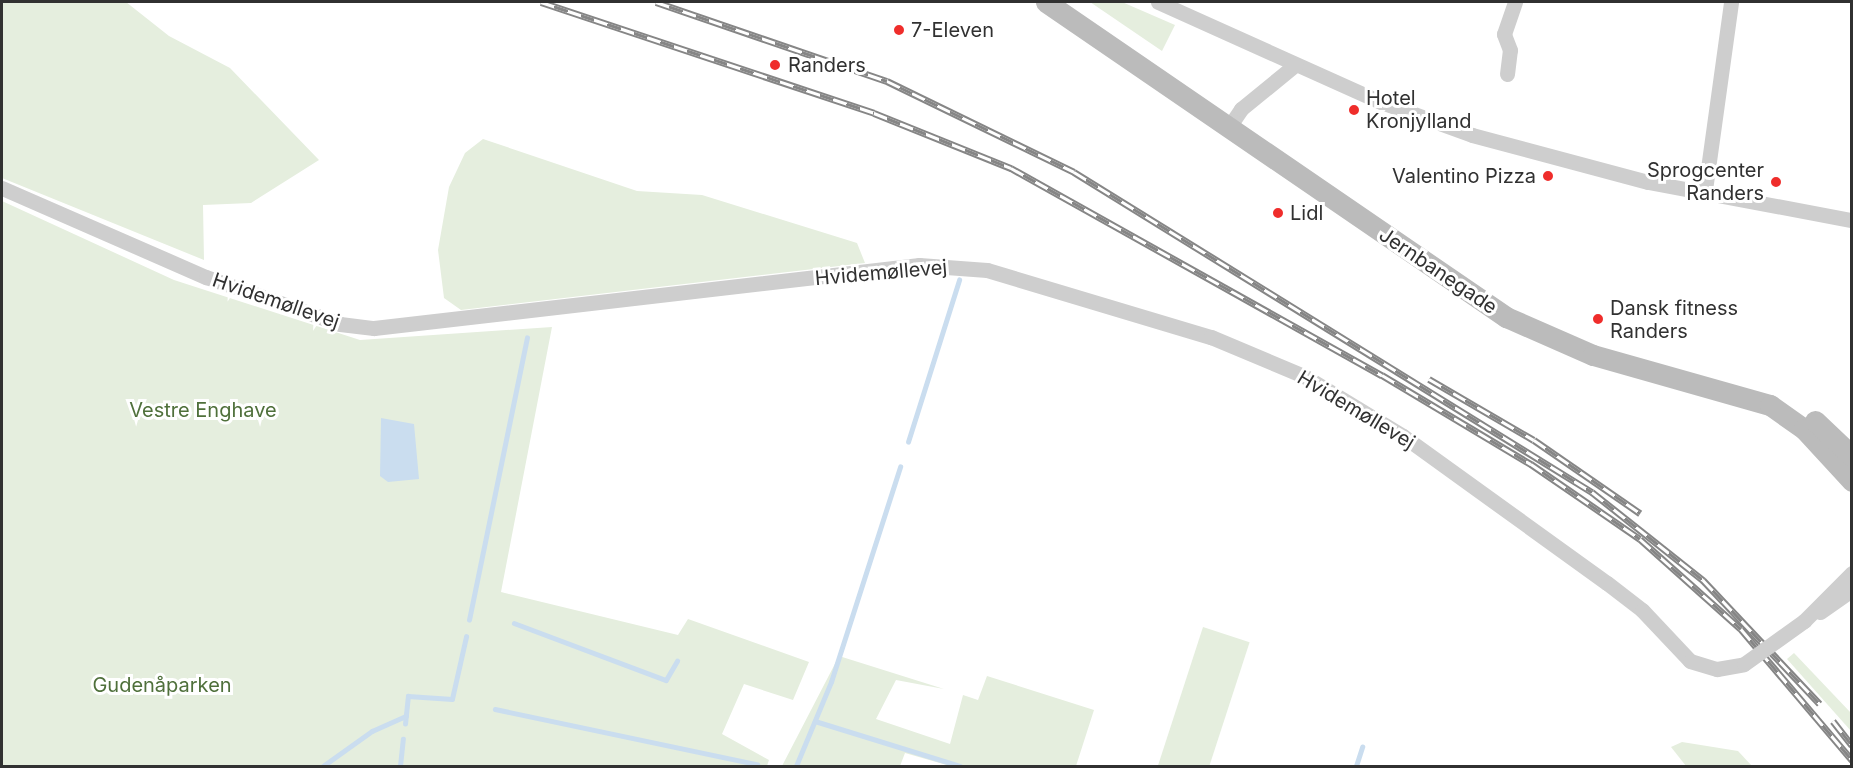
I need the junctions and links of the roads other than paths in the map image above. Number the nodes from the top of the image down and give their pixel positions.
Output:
1 (1054, 2) edge
2 (1158, 2) edge
3 (1515, 2) edge
4 (1731, 2) edge
5 (1295, 65) junction
6 (1507, 74) dead end
7 (1233, 122) junction
8 (2, 188) edge
9 (1705, 190) junction
10 (1851, 220) edge
11 (1851, 456) edge
12 (1851, 481) edge
13 (1851, 573) edge
14 (1851, 590) edge
15 (1804, 621) junction

1 - 7 main road, Jernbanegade
2 - 5 street
3 - 6 street
4 - 9 street
5 - 7 street
5 - 9 street
7 - 11 main road, Jernbanegade
7 - 12 main road, Jernbanegade
8 - 15 street, Hvidemøllevej, bridge
9 - 10 street
13 - 15 street, Hvidemøllevej
14 - 15 street, Hvidemøllevej

